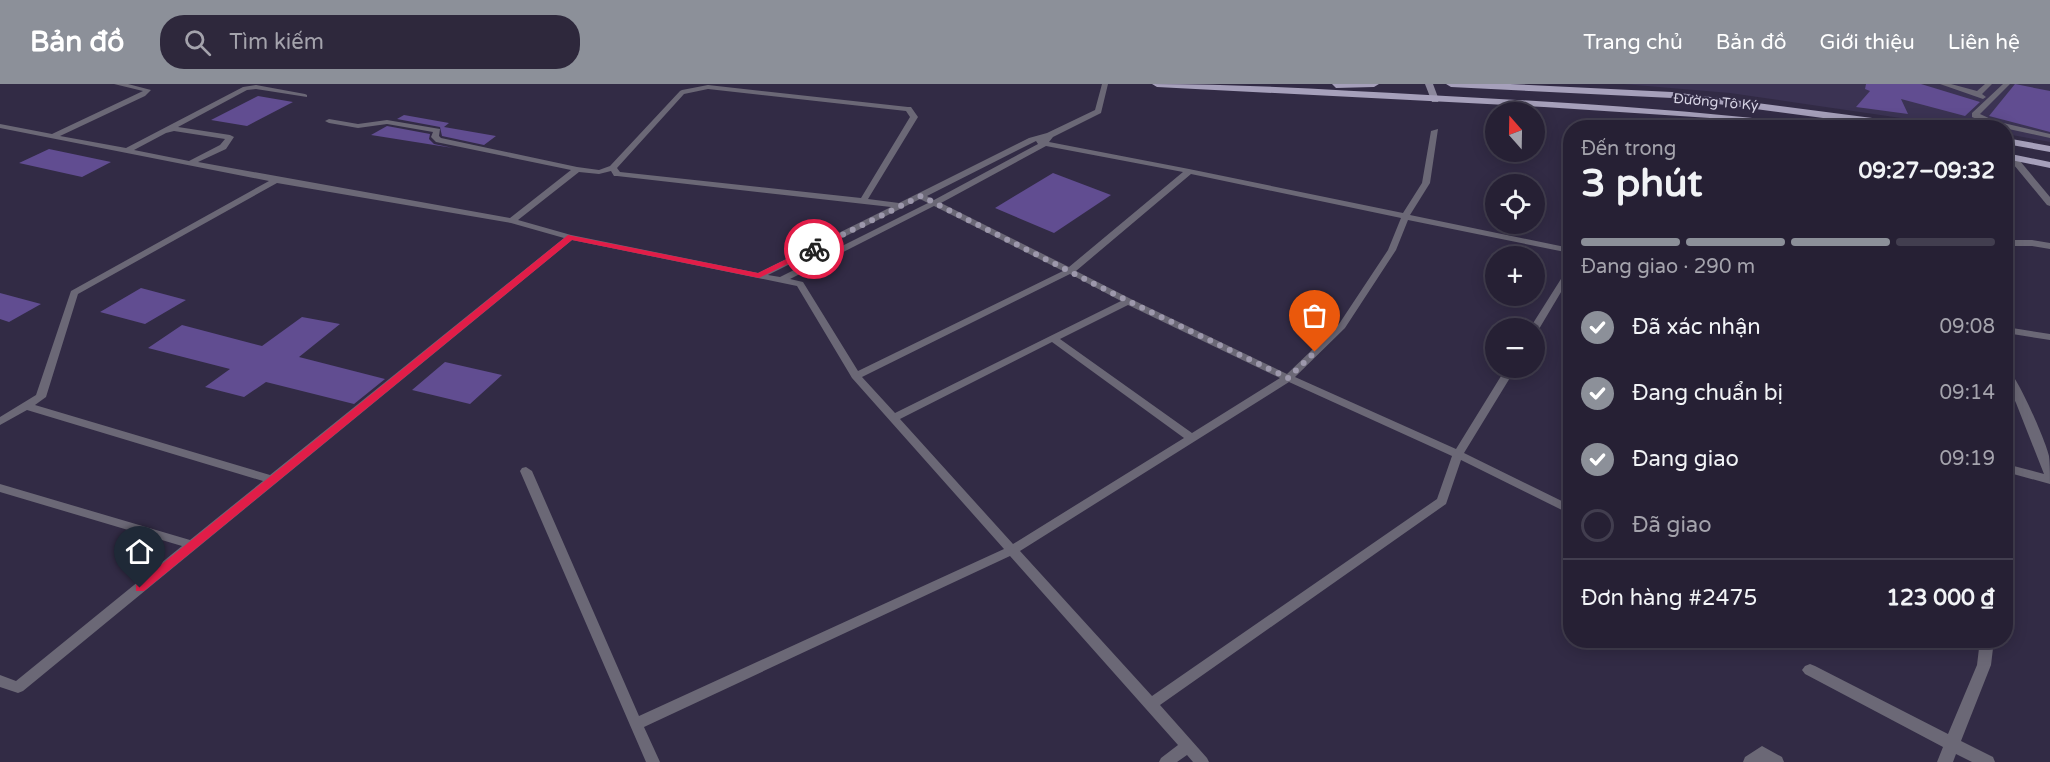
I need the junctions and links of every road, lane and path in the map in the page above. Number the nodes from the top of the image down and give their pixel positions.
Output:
1 (117, 84) edge
2 (1105, 84) edge
3 (1157, 84) edge
4 (1374, 84) edge
5 (1429, 84) edge
6 (1451, 84) edge
7 (1943, 84) edge
8 (1989, 84) edge
9 (2007, 84) edge
10 (1496, 85) edge
11 (1222, 87) junction
12 (1978, 93) junction
13 (304, 96) dead end
14 (1435, 100) junction
15 (1990, 101) junction
16 (1742, 120) edge
17 (1862, 120) edge
18 (1986, 120) edge
19 (329, 121) dead end
20 (0, 126) edge
21 (2013, 128) edge
22 (164, 131) junction
23 (1435, 131) dead end
24 (1050, 135) junction
25 (53, 136) junction
26 (2050, 136) edge
27 (1032, 140) junction
28 (2013, 142) edge
29 (1043, 144) junction
30 (2050, 149) edge
31 (127, 150) junction
32 (2013, 157) edge
33 (2013, 160) edge
34 (191, 163) junction
35 (2050, 165) edge
36 (613, 168) junction
37 (577, 169) junction
38 (1189, 171) junction
39 (276, 180) junction
40 (921, 196) junction
41 (863, 201) junction
42 (934, 202) junction
43 (2050, 202) edge
44 (901, 206) junction
45 (1406, 215) junction
46 (512, 221) junction
47 (570, 237) junction
48 (2013, 243) edge
49 (2050, 246) edge
50 (1563, 249) edge
51 (1070, 271) junction
52 (759, 276) junction
53 (782, 280) junction
54 (1563, 282) edge
55 (1128, 301) junction
56 (1541, 318) edge
57 (2013, 331) edge
58 (2050, 337) edge
59 (1054, 339) junction
60 (856, 376) junction
61 (1288, 378) junction
62 (1505, 378) edge
63 (2013, 386) edge
64 (26, 406) junction
65 (894, 418) junction
66 (0, 422) edge
67 (1192, 438) junction
68 (1458, 454) junction
69 (2013, 470) edge
70 (526, 471) dead end
71 (2050, 473) edge
72 (272, 480) junction
73 (2050, 480) edge
74 (0, 488) edge
75 (1563, 506) edge
76 (192, 545) junction
77 (1012, 550) junction
78 (1986, 648) edge
79 (1810, 670) dead end
80 (0, 681) edge
81 (1150, 705) junction
82 (636, 724) junction
83 (1953, 745) junction
84 (1188, 746) junction
85 (653, 762) edge
86 (1166, 762) edge
87 (1202, 762) edge
88 (1751, 762) edge
89 (1776, 762) edge
90 (1945, 762) edge
91 (1987, 762) edge

1 - 25 lane
2 - 24 lane
3 - 11 main road, Đường Tô Ký
4 - 11 main road, Đường Tô Ký
5 - 14 street
6 - 10 main road, Đường Tô Ký
7 - 12 lane
8 - 12 lane
9 - 15 lane
10 - 17 main road, Đường Tô Ký
11 - 14 main road, Đường Tô Ký
12 - 15 lane
13 - 22 lane
14 - 16 main road, Đường Tô Ký
15 - 18 lane
19 - 37 lane
20 - 25 lane
21 - 26 lane
22 - 31 lane
22 - 34 lane
23 - 45 lane
24 - 27 lane
24 - 29 lane
25 - 31 lane
27 - 29 lane
27 - 40 lane
28 - 30 main road
29 - 38 lane
29 - 42 lane
31 - 34 lane
32 - 35 main road
33 - 43 street
34 - 39 lane
36 - 37 lane
36 - 41 lane
36 - 41 lane
37 - 46 lane
38 - 45 lane
38 - 51 lane
39 - 46 lane
39 - 64 lane
40 - 42 lane
40 - 44 lane
41 - 44 lane
42 - 51 lane
42 - 53 lane
44 - 52 lane
45 - 50 lane
45 - 61 lane
46 - 47 lane
47 - 52 lane
47 - 72 lane
48 - 49 lane
51 - 55 lane
51 - 60 lane
52 - 53 lane
53 - 60 lane
54 - 56 lane
55 - 59 lane
55 - 61 lane
57 - 58 street
59 - 65 lane
59 - 67 lane
60 - 65 lane
61 - 67 lane
61 - 68 lane
62 - 68 lane
63 - 71 street
64 - 66 lane
64 - 72 lane
65 - 77 lane
67 - 77 lane
68 - 75 lane
68 - 81 lane
69 - 73 street
70 - 82 lane
72 - 76 lane
74 - 76 lane
76 - 80 lane
77 - 81 lane
77 - 82 lane
78 - 83 street
79 - 83 street
81 - 84 lane
82 - 85 lane
83 - 90 street
83 - 91 street
84 - 86 lane
84 - 87 lane
88 - 89 street

